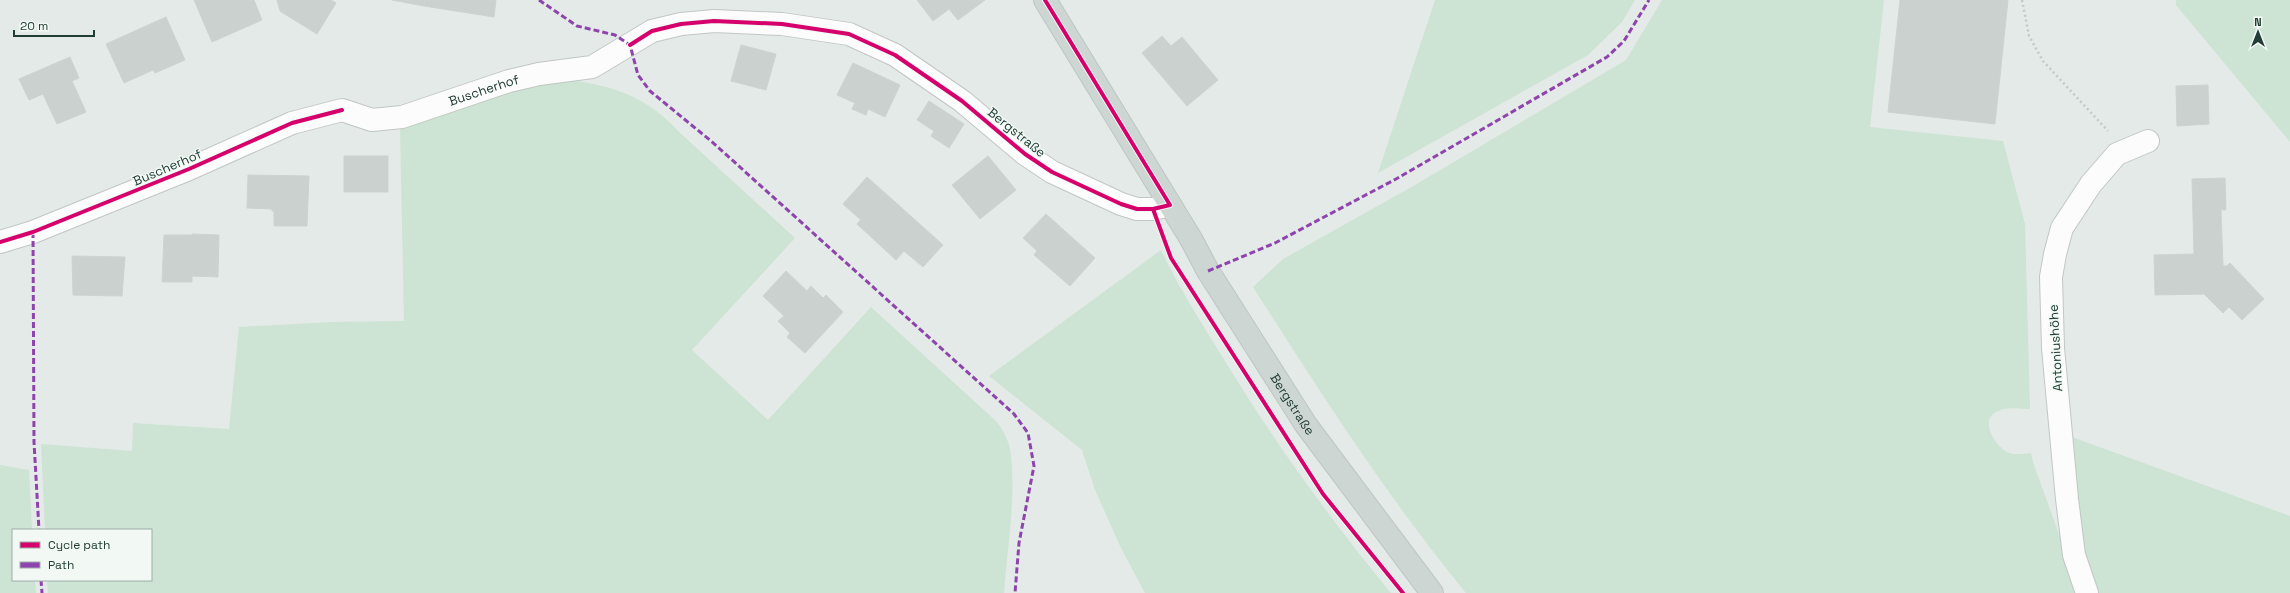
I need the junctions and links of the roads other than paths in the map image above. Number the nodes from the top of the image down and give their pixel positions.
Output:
1 (1045, 0) edge
2 (630, 45) joint
3 (2148, 141) dead end
4 (1170, 205) junction
5 (0, 242) edge
6 (1432, 593) edge
7 (2087, 593) edge

1 - 4 main road, Bergstraße
2 - 4 street, Bergstraße
2 - 5 street, Buscherhof
3 - 7 street, Antoniushöhe
4 - 6 main road, Bergstraße

